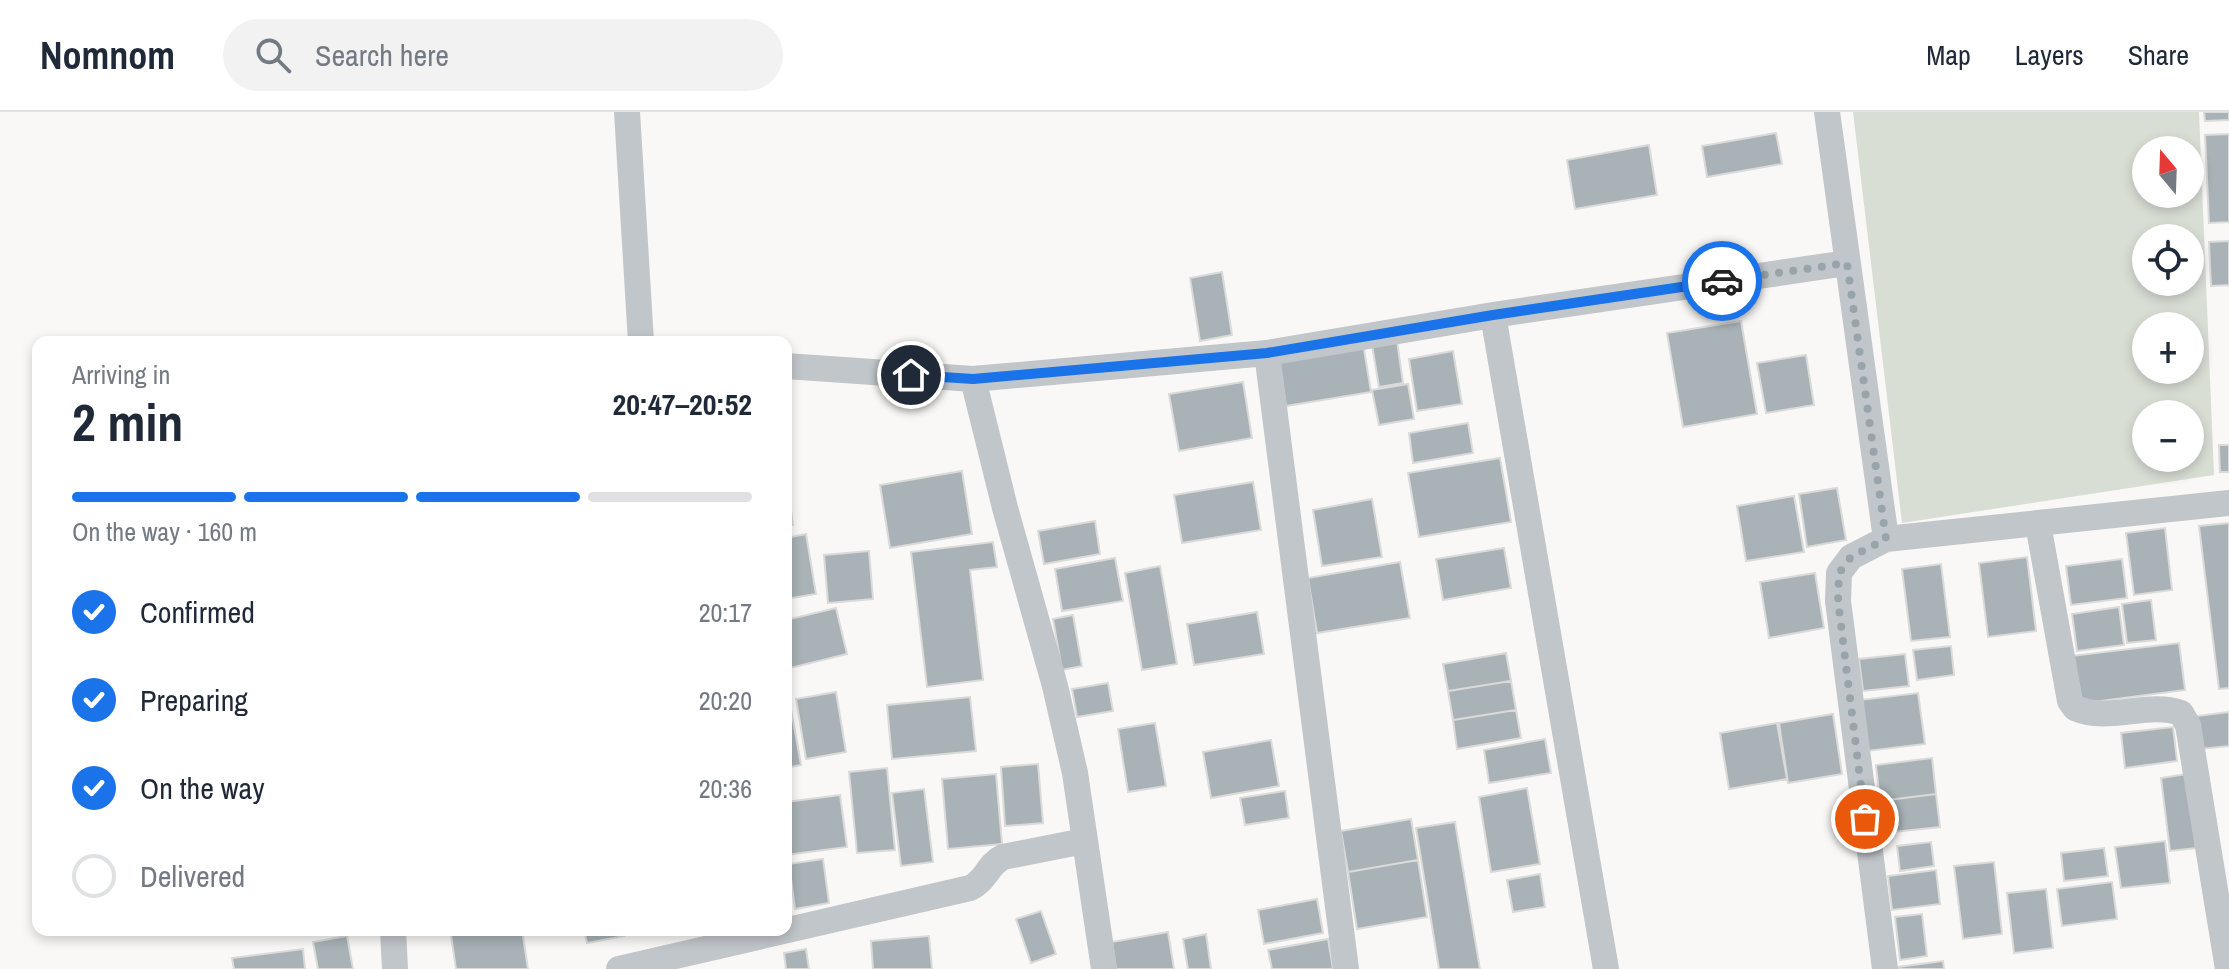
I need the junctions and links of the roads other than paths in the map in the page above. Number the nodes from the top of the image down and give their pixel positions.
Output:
1 (627, 112) edge
2 (1827, 112) edge
3 (1847, 263) junction
4 (1493, 315) junction
5 (641, 336) edge
6 (1267, 353) junction
7 (792, 366) edge
8 (973, 379) junction
9 (2229, 503) edge
10 (2038, 524) junction
11 (1886, 539) junction
12 (1084, 841) junction
13 (792, 927) edge
14 (393, 936) edge
15 (749, 936) edge
16 (680, 951) edge
17 (395, 969) edge
18 (619, 969) edge
19 (1104, 969) edge
20 (1346, 969) edge
21 (1606, 969) edge
22 (1885, 969) edge
23 (2228, 969) edge

1 - 5 street
2 - 3 street
3 - 4 street
3 - 11 street
4 - 6 street
4 - 21 street
6 - 8 street
6 - 20 street
7 - 8 street
8 - 12 street
9 - 10 street
10 - 11 street
10 - 23 street
11 - 22 street
12 - 13 street
12 - 19 street
14 - 17 street
15 - 16 street
16 - 18 street

